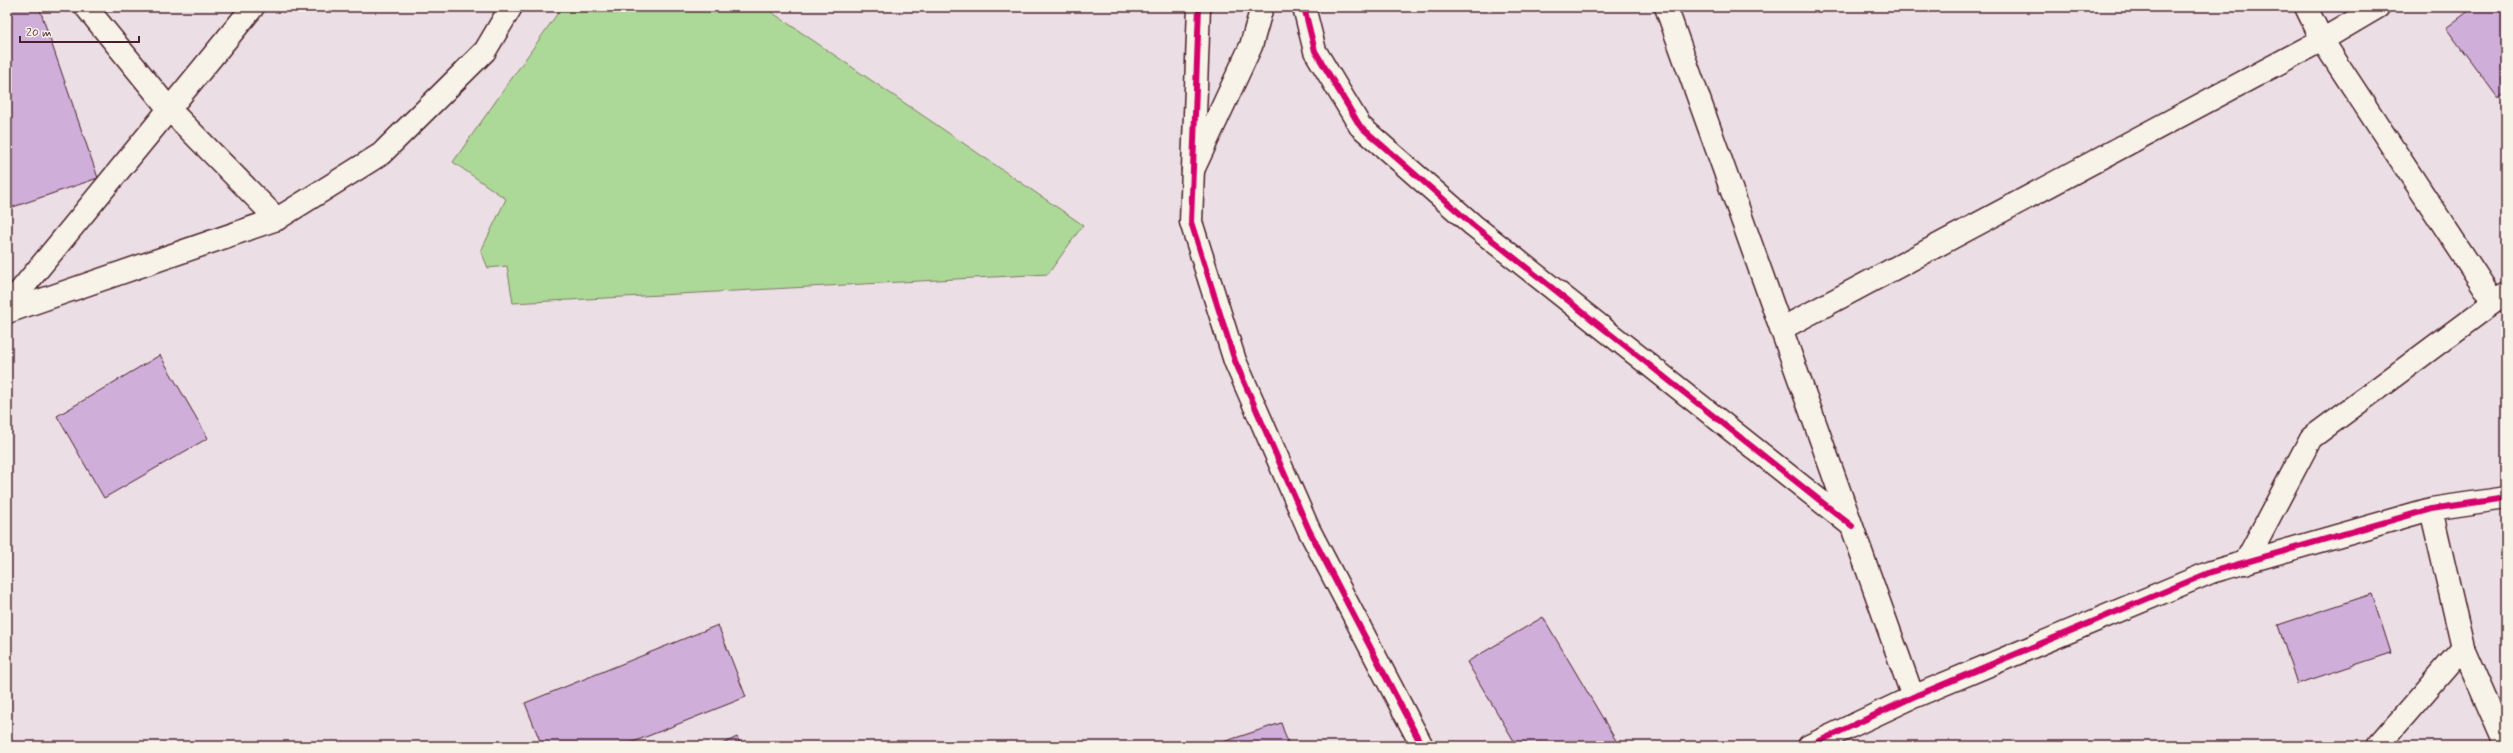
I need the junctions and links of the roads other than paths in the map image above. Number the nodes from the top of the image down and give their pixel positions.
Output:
1 (86, 7) edge
2 (253, 7) edge
3 (511, 7) edge
4 (1199, 7) edge
5 (1262, 7) edge
6 (1304, 7) edge
7 (1666, 7) edge
8 (2306, 7) edge
9 (2378, 7) edge
10 (2322, 40) junction
11 (169, 109) junction
12 (1193, 170) junction
13 (277, 219) junction
14 (2500, 297) edge
15 (7, 307) edge
16 (7, 312) edge
17 (1781, 329) junction
18 (2506, 498) edge
19 (2432, 509) junction
20 (1852, 526) junction
21 (2245, 563) junction
22 (2463, 648) junction
23 (1913, 697) junction
24 (2500, 720) edge
25 (1422, 746) edge
26 (1809, 746) edge
27 (2378, 746) edge
28 (2506, 746) edge

1 - 11 street
2 - 11 street
3 - 13 street
4 - 12 street
5 - 12 street
6 - 20 street
7 - 17 street
8 - 10 street
9 - 10 street
10 - 14 street
10 - 17 street
11 - 13 street
11 - 15 street
12 - 25 street
13 - 16 street
14 - 21 street
17 - 20 street
18 - 19 street
19 - 21 street
19 - 22 street
20 - 23 street
21 - 23 street
22 - 24 street
22 - 27 street
23 - 26 street
24 - 28 street

